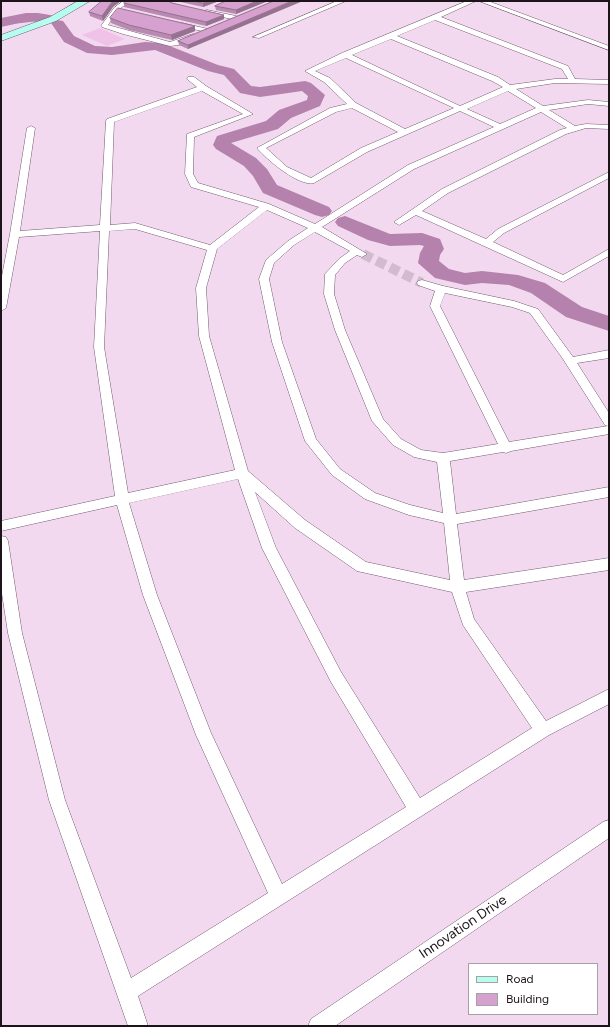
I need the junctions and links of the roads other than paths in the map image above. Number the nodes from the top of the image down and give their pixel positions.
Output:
1 (85, 1) edge
2 (127, 1) edge
3 (343, 1) edge
4 (473, 1) edge
5 (482, 1) edge
6 (216, 6) edge
7 (435, 17) junction
8 (224, 23) edge
9 (176, 24) edge
10 (390, 36) junction
11 (256, 37) dead end
12 (1, 38) edge
13 (609, 48) edge
14 (345, 55) junction
15 (191, 79) dead end
16 (572, 80) junction
17 (609, 82) edge
18 (203, 88) junction
19 (508, 88) junction
20 (609, 104) edge
21 (353, 105) junction
22 (460, 108) junction
23 (541, 109) junction
24 (500, 127) junction
25 (609, 127) edge
26 (31, 128) dead end
27 (574, 129) junction
28 (404, 132) junction
29 (609, 174) edge
30 (266, 206) junction
31 (415, 211) junction
32 (399, 222) dead end
33 (316, 228) junction
34 (105, 229) junction
35 (15, 234) junction
36 (487, 243) junction
37 (212, 248) junction
38 (609, 252) edge
39 (422, 283) tunnel mouth
40 (440, 289) junction
41 (1, 308) edge
42 (609, 354) edge
43 (569, 361) junction
44 (609, 422) edge
45 (609, 430) edge
46 (506, 449) junction
47 (444, 458) junction
48 (242, 473) junction
49 (609, 492) edge
50 (122, 499) junction
51 (451, 520) junction
52 (1, 526) edge
53 (1, 541) edge
54 (609, 564) edge
55 (458, 587) junction
56 (609, 696) edge
57 (543, 730) junction
58 (417, 809) junction
59 (609, 828) edge
60 (278, 896) junction
61 (125, 987) junction
62 (138, 1026) edge
63 (318, 1026) edge

1 - 12 main road
2 - 9 street
3 - 11 street
4 - 7 street
5 - 13 street
6 - 8 street
7 - 10 street
7 - 16 street
10 - 14 street
10 - 19 street
14 - 21 street
14 - 22 street
15 - 18 street
16 - 17 street
16 - 19 street
18 - 30 street
18 - 34 street
19 - 22 street
19 - 23 street
20 - 23 street
21 - 28 street
21 - 28 street
22 - 24 street
22 - 28 street
23 - 24 street
23 - 27 street
24 - 33 street
25 - 27 street
26 - 35 street
27 - 31 street
29 - 36 street
30 - 33 street
30 - 37 street
31 - 32 street
31 - 36 street
33 - 47 street
33 - 51 street
34 - 35 street
34 - 37 street
34 - 50 street
35 - 41 street
36 - 38 street
37 - 48 street
39 - 40 street
40 - 43 street
40 - 46 street
42 - 43 street
43 - 44 street
45 - 46 street
46 - 47 street
47 - 51 street
48 - 50 street
48 - 55 street
48 - 58 street
49 - 51 street
50 - 52 street
50 - 60 street
51 - 55 street
53 - 61 street
54 - 55 street
55 - 57 street
56 - 57 street
57 - 58 street
58 - 60 street
59 - 63 street, Innovation Drive
60 - 61 street
61 - 62 street

